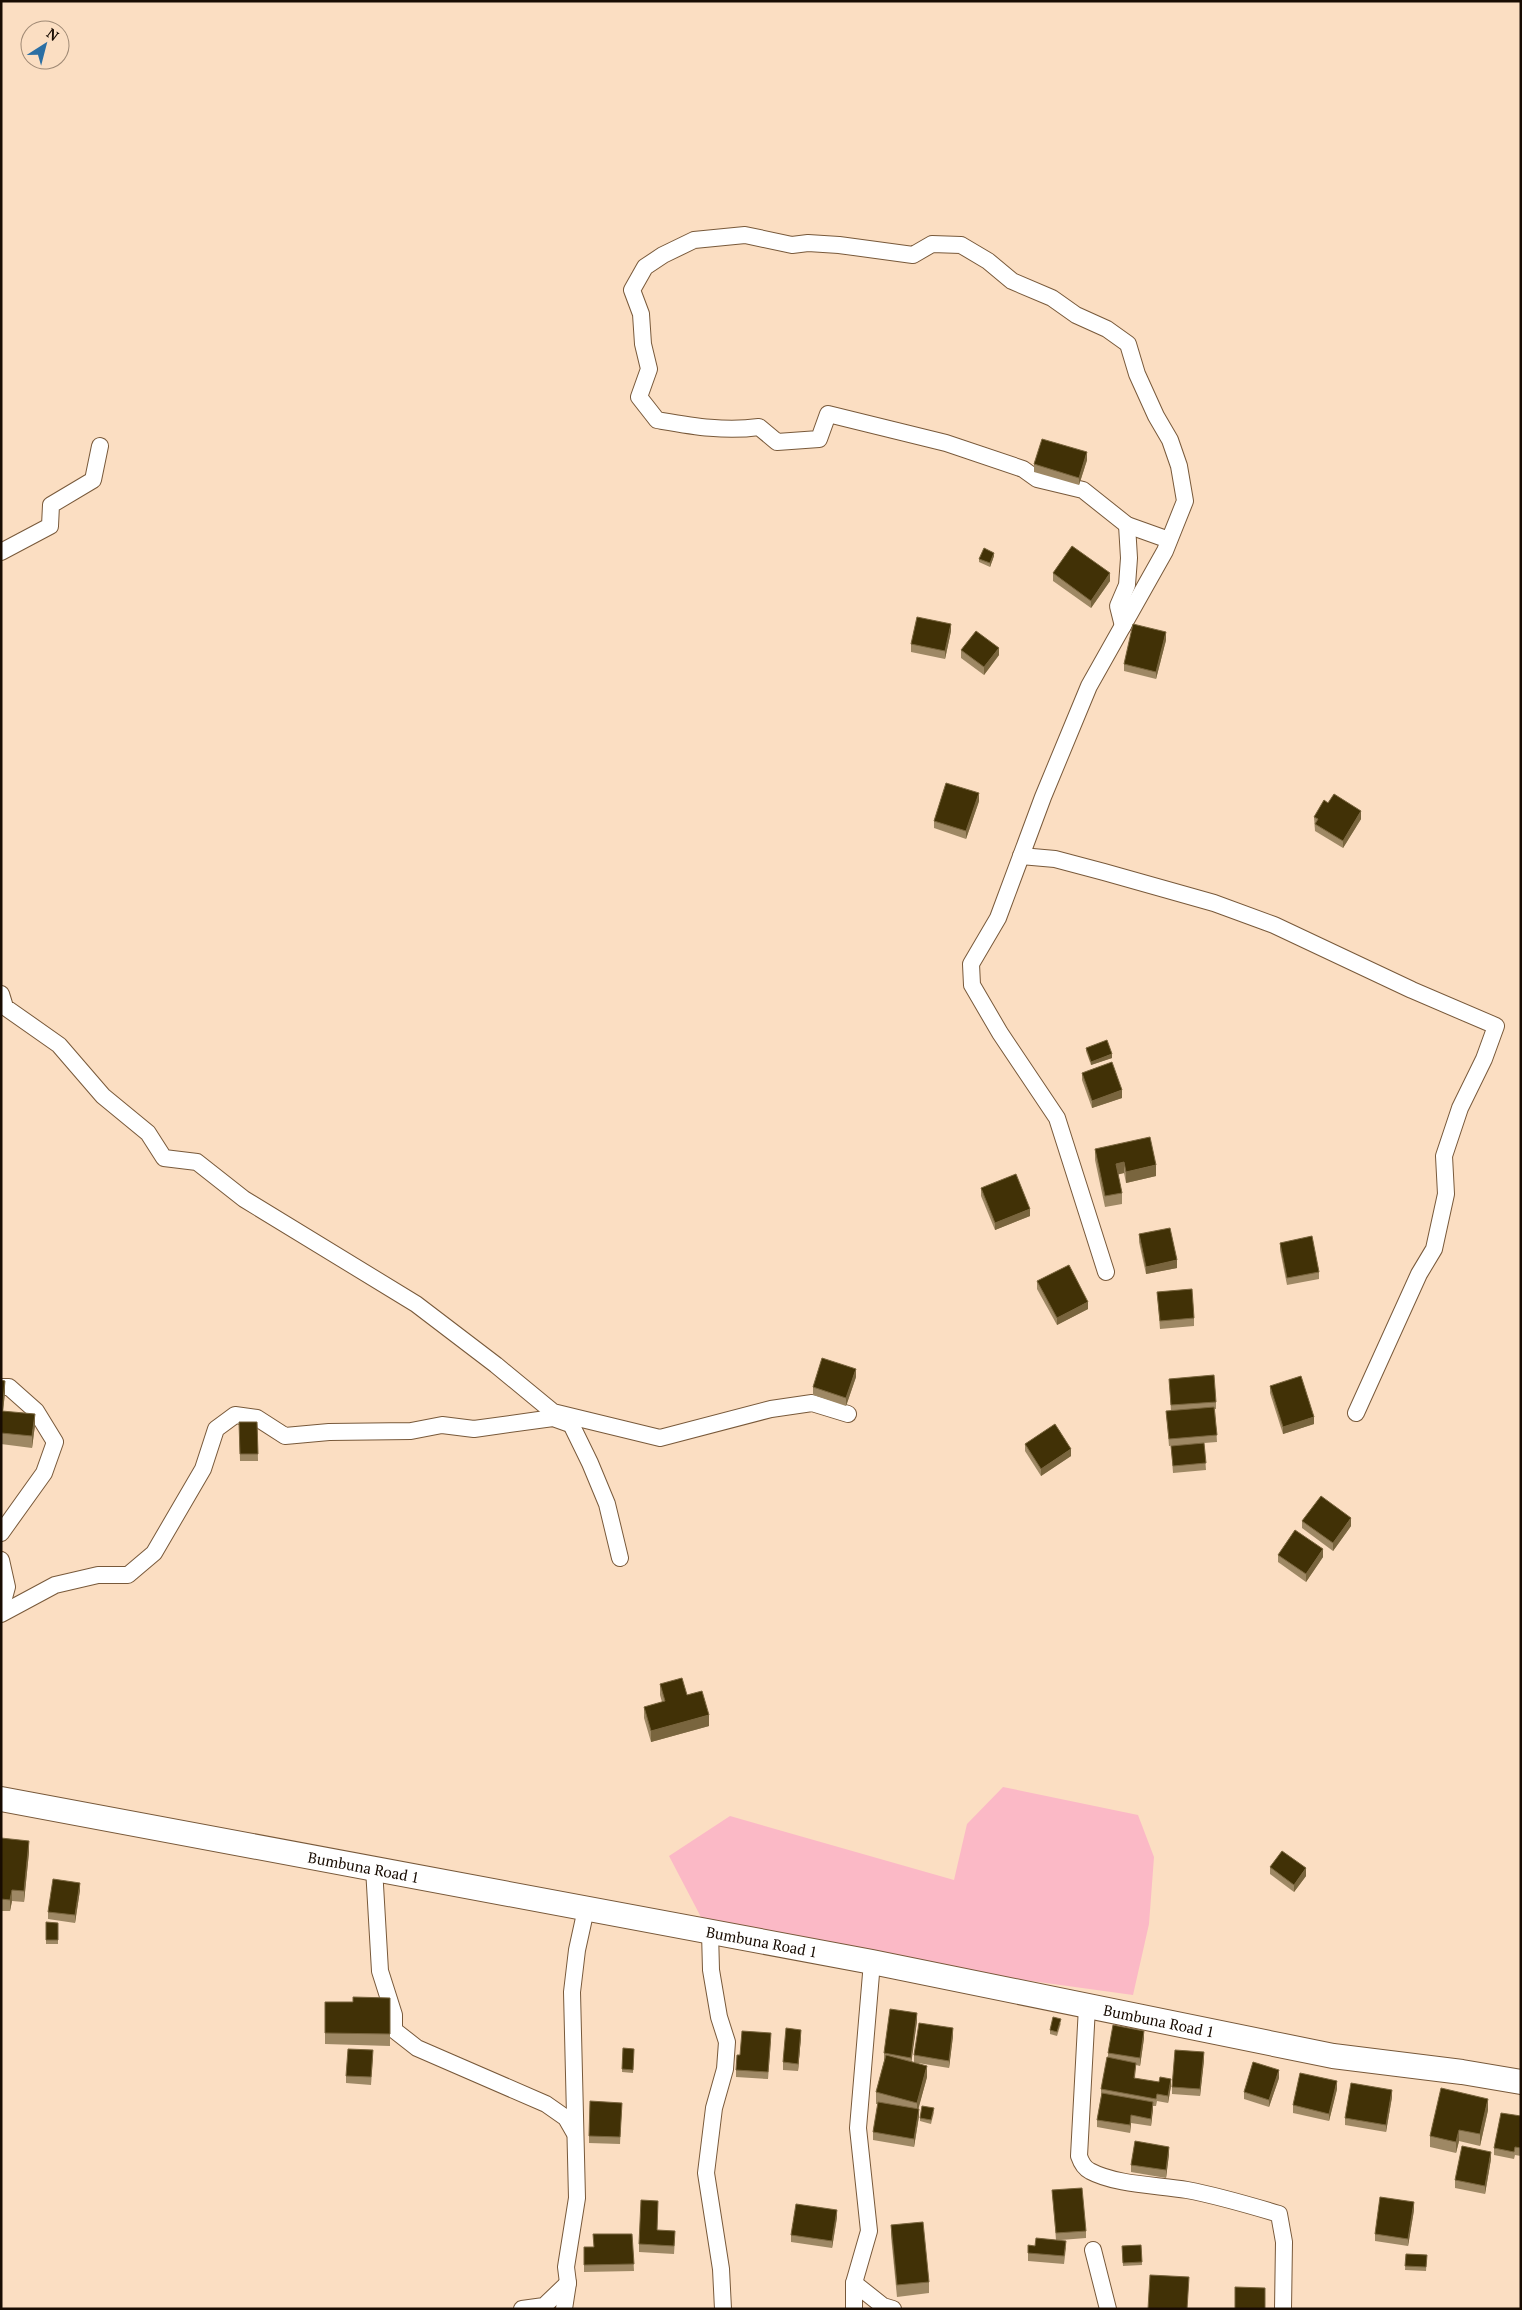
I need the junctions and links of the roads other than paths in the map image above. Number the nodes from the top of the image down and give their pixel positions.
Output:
1 (100, 446) dead end
2 (1127, 525) junction
3 (1169, 540) junction
4 (1, 552) edge
5 (1123, 626) junction
6 (1021, 856) junction
7 (1, 994) edge
8 (1106, 1272) dead end
9 (1, 1387) edge
10 (553, 1412) junction
11 (1356, 1413) dead end
12 (848, 1414) dead end
13 (571, 1424) junction
14 (1, 1533) edge
15 (620, 1558) dead end
16 (1, 1560) edge
17 (1, 1609) edge
18 (1, 1614) edge
19 (1, 1799) edge
20 (374, 1868) junction
21 (586, 1909) junction
22 (710, 1932) junction
23 (872, 1962) junction
24 (1087, 2007) junction
25 (1521, 2082) edge
26 (574, 2132) junction
27 (1093, 2250) dead end
28 (568, 2283) junction
29 (854, 2283) junction
30 (522, 2309) edge
31 (564, 2309) edge
32 (723, 2309) edge
33 (854, 2309) edge
34 (892, 2309) edge
35 (1108, 2309) edge
36 (1283, 2309) edge

1 - 4 street
2 - 3 street
2 - 3 street
2 - 5 street
3 - 5 street
5 - 6 street
6 - 8 street
6 - 11 street
7 - 10 street
9 - 14 street
10 - 12 street
10 - 13 street
13 - 15 street
13 - 18 street
16 - 17 street
19 - 20 main road, Bumbuna Road 1
20 - 21 main road, Bumbuna Road 1
20 - 26 street
21 - 22 main road, Bumbuna Road 1
21 - 26 street
22 - 23 main road, Bumbuna Road 1
22 - 32 street
23 - 24 main road, Bumbuna Road 1
23 - 29 street
24 - 25 main road, Bumbuna Road 1
24 - 36 street
26 - 28 street
27 - 35 street
28 - 30 street
28 - 31 street
29 - 33 street
29 - 34 street

